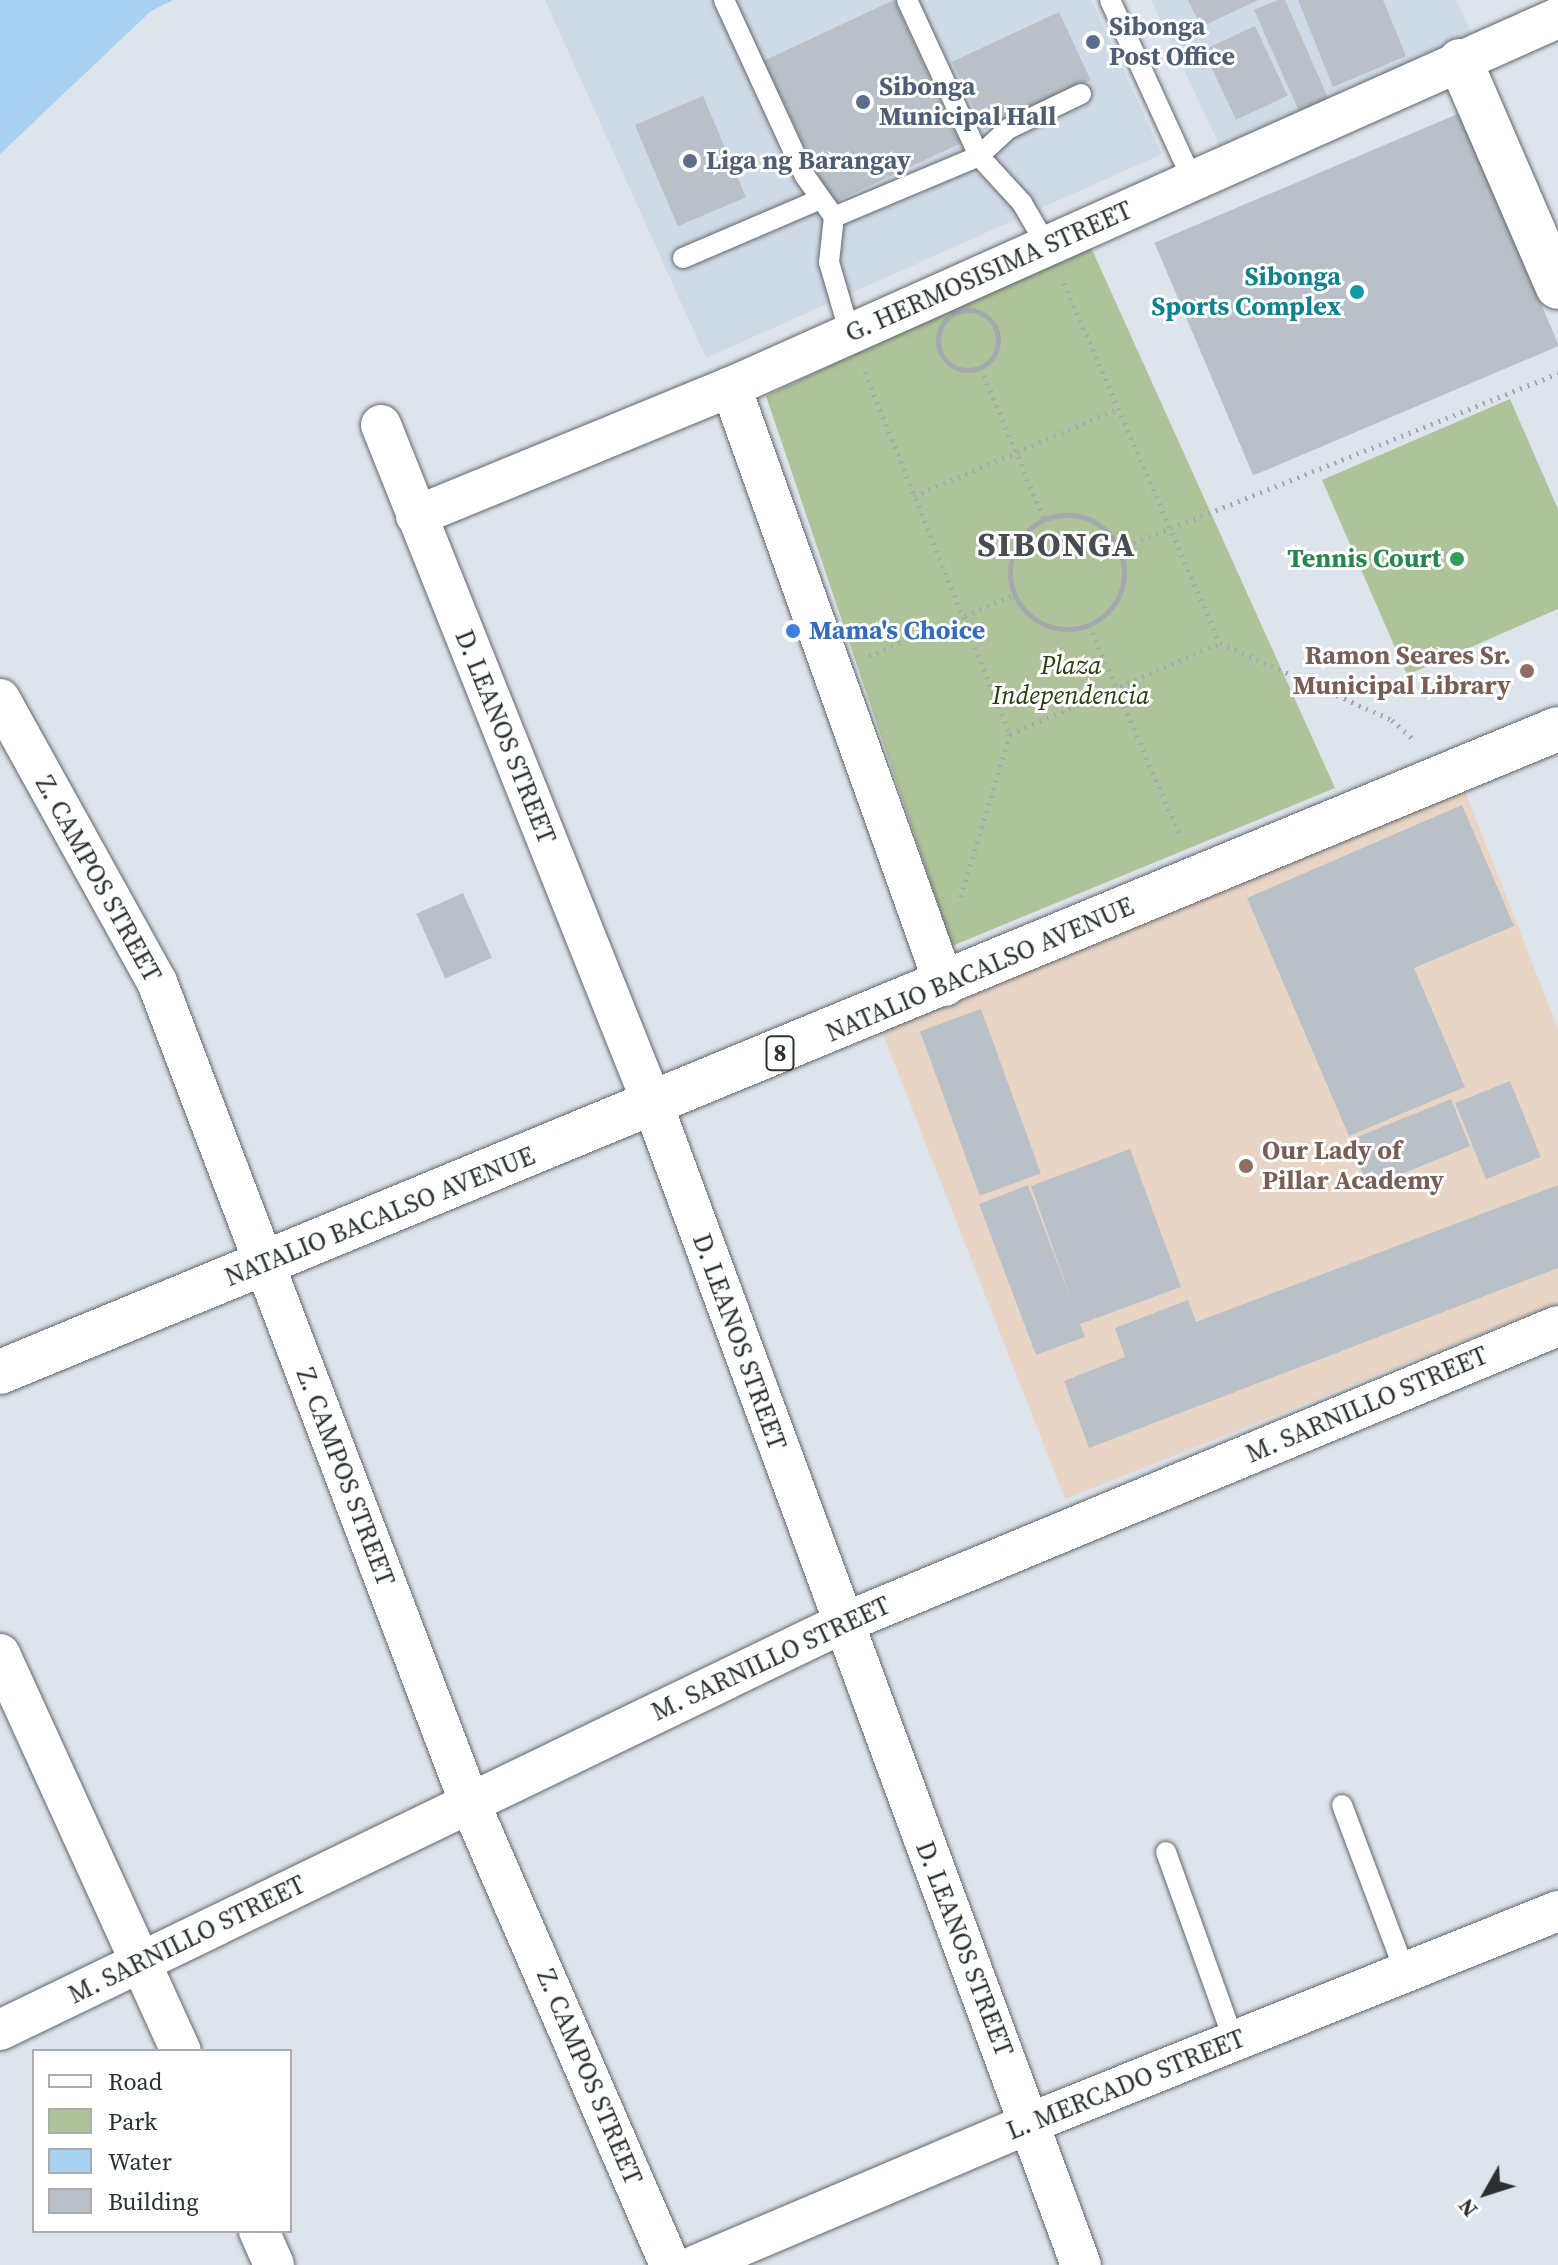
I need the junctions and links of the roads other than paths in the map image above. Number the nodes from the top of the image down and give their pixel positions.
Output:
1 (724, 0) edge
2 (907, 0) edge
3 (1110, 0) edge
4 (1558, 18) edge
5 (1460, 61) junction
6 (1081, 94) dead end
7 (979, 156) junction
8 (1193, 181) junction
9 (818, 200) junction
10 (834, 217) junction
11 (1047, 246) junction
12 (683, 258) dead end
13 (1558, 287) edge
14 (850, 334) junction
15 (731, 387) junction
16 (381, 425) dead end
17 (416, 516) junction
18 (0, 699) edge
19 (1556, 733) edge
20 (945, 986) junction
21 (653, 1105) junction
22 (263, 1266) junction
23 (1558, 1326) edge
24 (0, 1372) edge
25 (841, 1624) junction
26 (0, 1654) edge
27 (469, 1801) junction
28 (1342, 1805) dead end
29 (1166, 1852) dead end
30 (1558, 1911) edge
31 (143, 1964) junction
32 (1405, 1972) junction
33 (0, 2030) edge
34 (1234, 2041) junction
35 (180, 2049) edge
36 (1030, 2123) junction
37 (260, 2233) edge
38 (274, 2265) edge
39 (670, 2265) edge
40 (696, 2265) edge
41 (1081, 2265) edge

1 - 9 lane
2 - 7 lane
3 - 8 lane
4 - 5 street, G. HERMOSISIMA STREET
5 - 8 street, G. HERMOSISIMA STREET
5 - 13 main road
6 - 7 lane
7 - 10 lane
7 - 11 lane
8 - 11 street, G. HERMOSISIMA STREET
9 - 10 lane
9 - 12 lane
10 - 14 lane
11 - 14 street, G. HERMOSISIMA STREET
14 - 15 street, G. HERMOSISIMA STREET
15 - 17 street, G. HERMOSISIMA STREET
15 - 20 street
16 - 17 street, D. LEANOS STREET
17 - 21 street, D. LEANOS STREET
18 - 22 street, Z. CAMPOS STREET
19 - 20 main road, NATALIO BACALSO AVENUE / 8
20 - 21 main road, NATALIO BACALSO AVENUE / 8
21 - 22 main road, NATALIO BACALSO AVENUE / 8
21 - 25 street, D. LEANOS STREET
22 - 24 main road, NATALIO BACALSO AVENUE / 8
22 - 27 street, Z. CAMPOS STREET
23 - 25 street, M. SARNILLO STREET
25 - 27 street, M. SARNILLO STREET
25 - 36 street, D. LEANOS STREET
26 - 31 street
27 - 31 street, M. SARNILLO STREET
27 - 39 street, Z. CAMPOS STREET
28 - 32 lane
29 - 34 lane
30 - 32 street, L. MERCADO STREET
31 - 33 street, M. SARNILLO STREET
31 - 35 street
32 - 34 street, L. MERCADO STREET
34 - 36 street, L. MERCADO STREET
36 - 40 street, L. MERCADO STREET
36 - 41 street, D. LEANOS STREET
37 - 38 street

